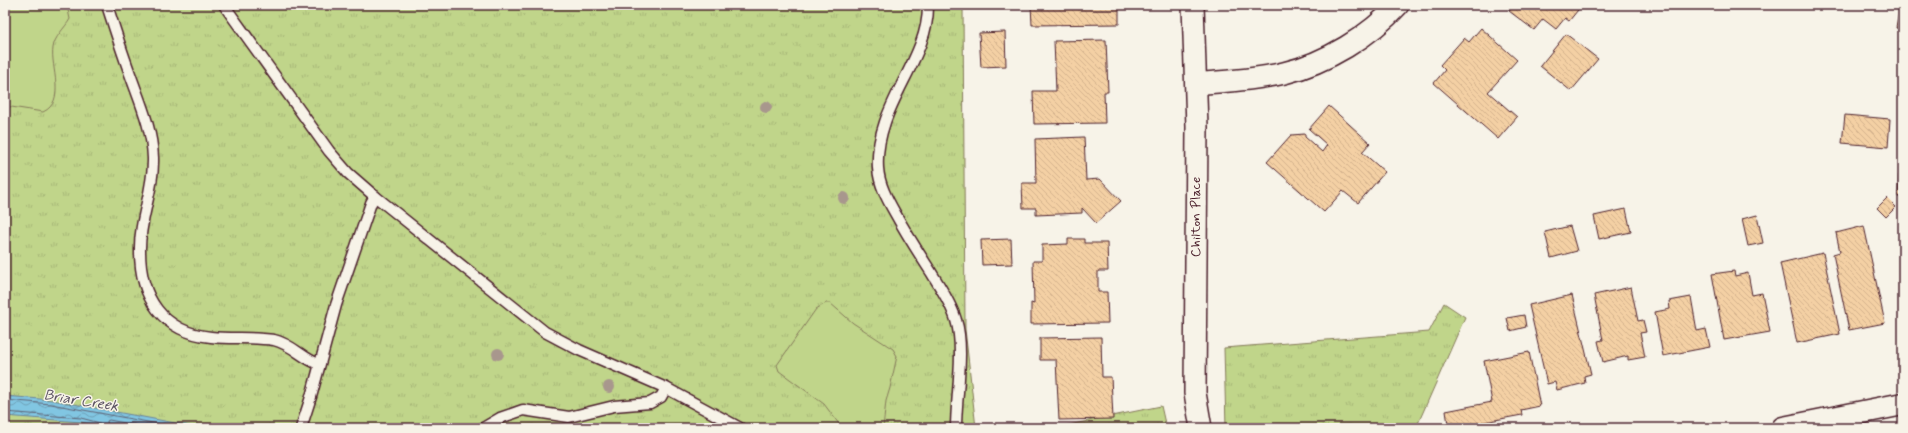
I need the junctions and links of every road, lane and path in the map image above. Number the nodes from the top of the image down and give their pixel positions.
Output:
1 (107, 5) edge
2 (224, 5) edge
3 (928, 5) edge
4 (1193, 5) edge
5 (1398, 5) edge
6 (1196, 84) junction
7 (375, 196) junction
8 (319, 364) junction
9 (666, 388) junction
10 (1903, 404) edge
11 (301, 428) edge
12 (483, 428) edge
13 (740, 428) edge
14 (956, 428) edge
15 (1201, 428) edge
16 (1783, 428) edge

1 - 8 lane
2 - 7 lane
3 - 14 lane
4 - 6 street, Chilton Place
5 - 6 street
6 - 15 street, Chilton Place
7 - 8 lane
7 - 9 lane
8 - 11 lane
9 - 12 lane
9 - 13 lane
10 - 16 street

